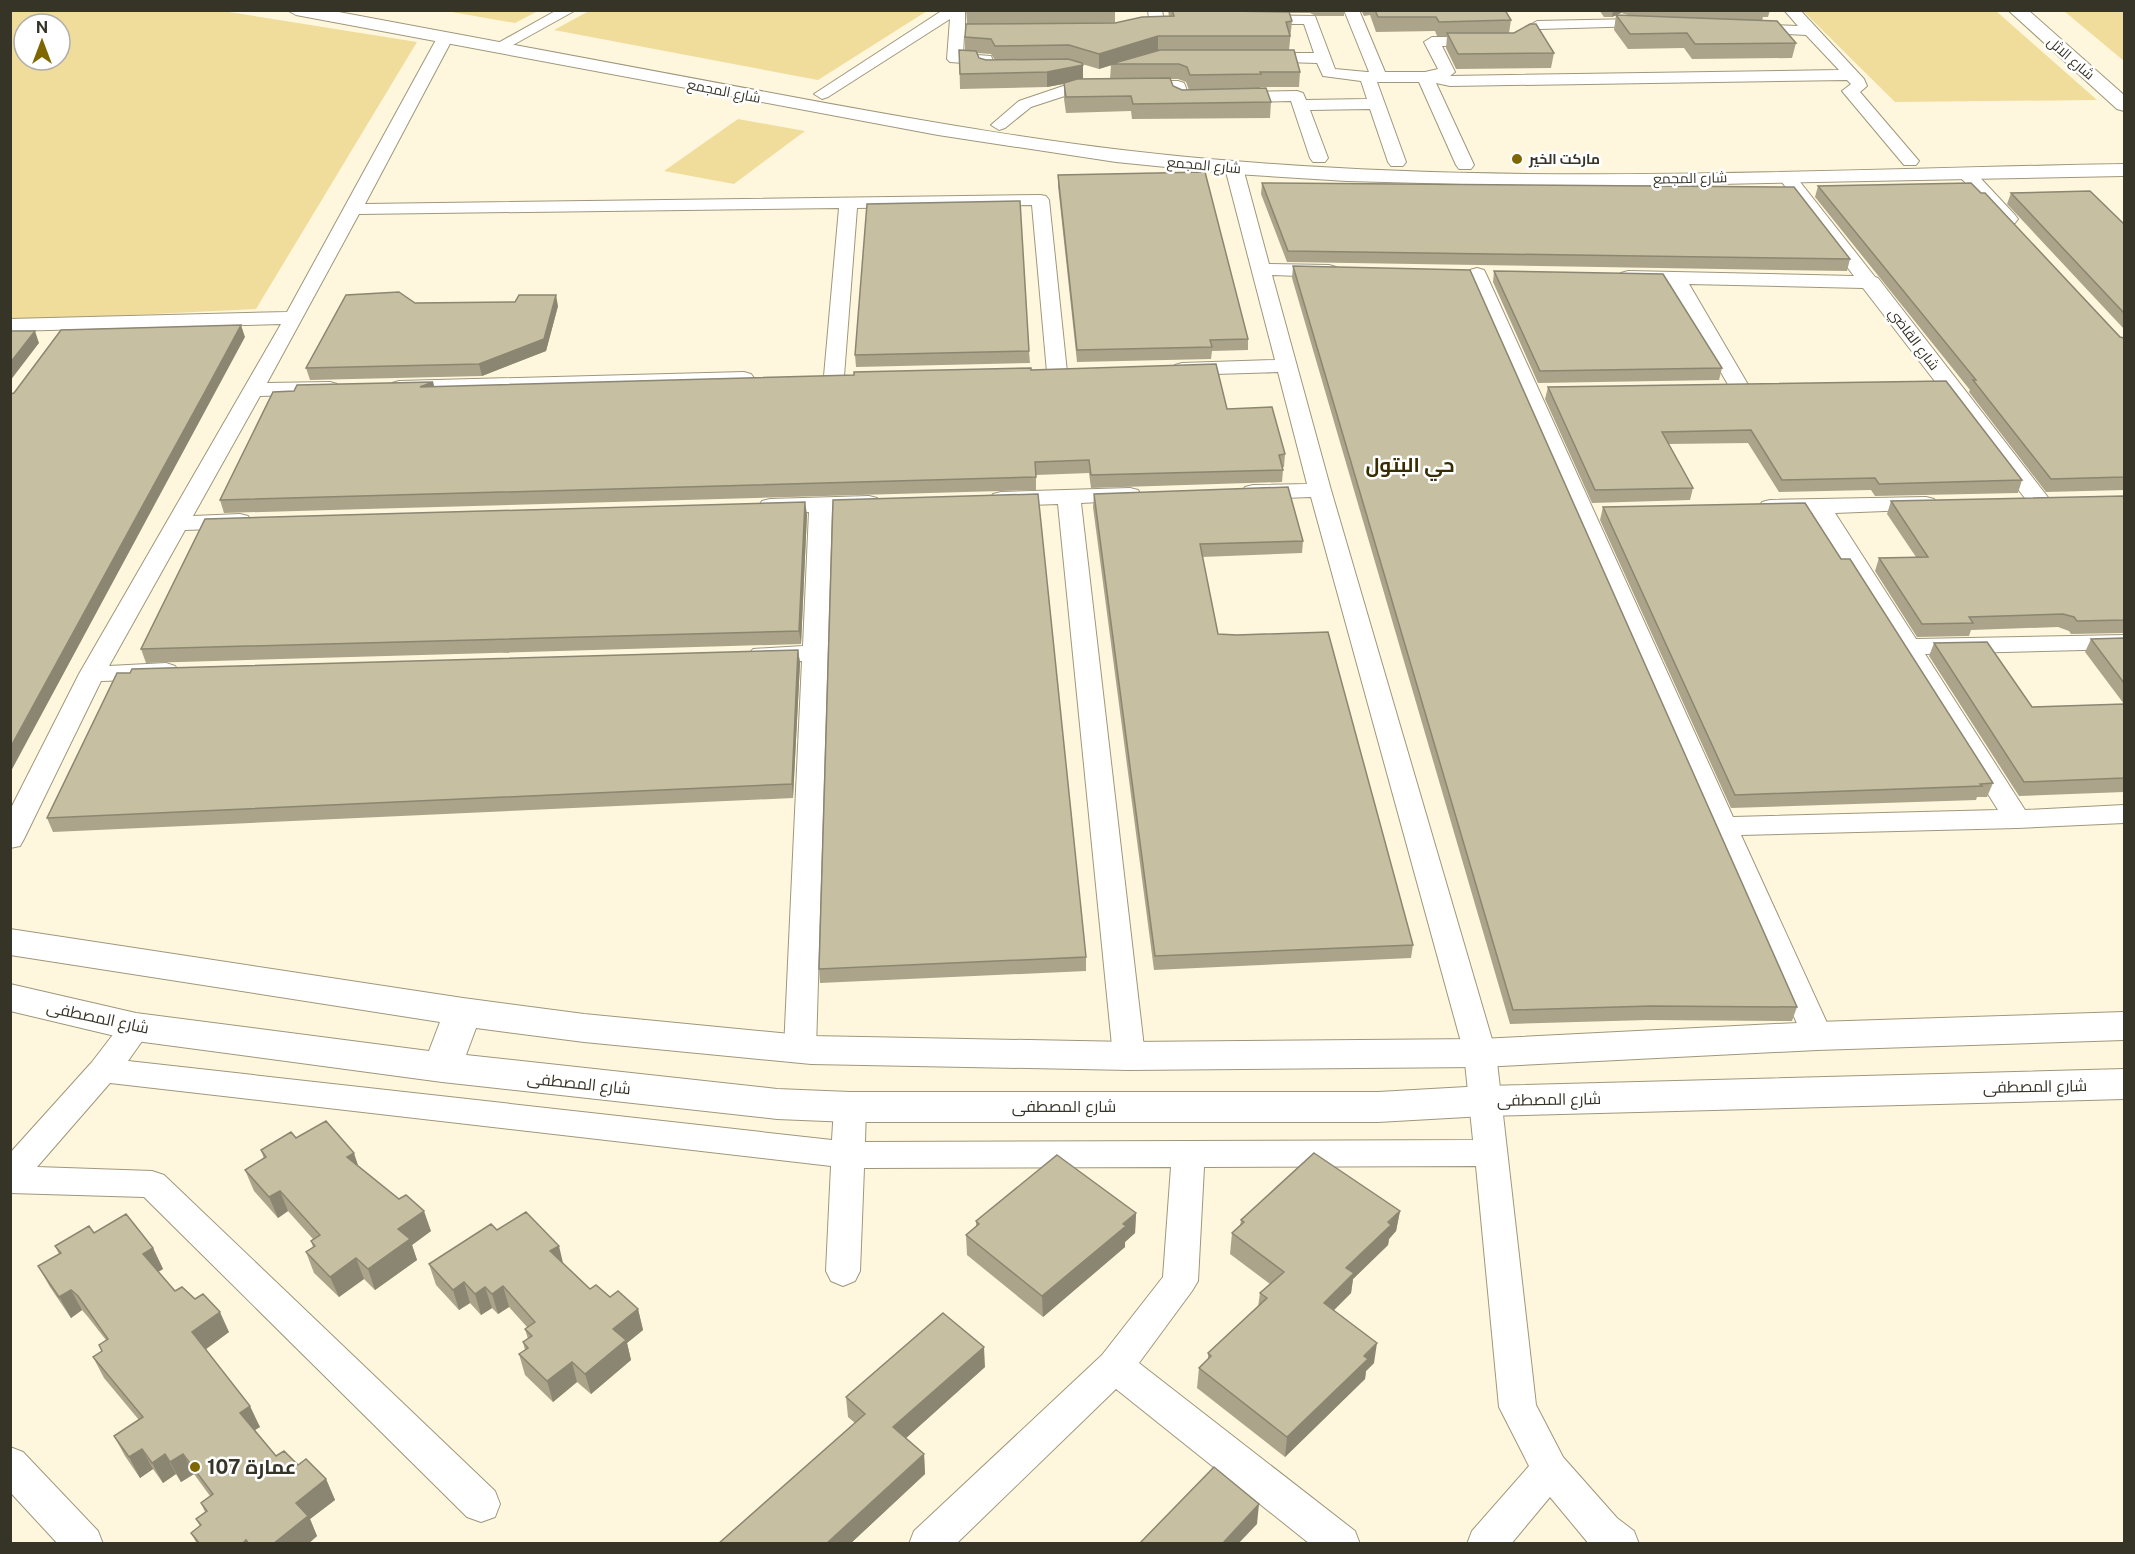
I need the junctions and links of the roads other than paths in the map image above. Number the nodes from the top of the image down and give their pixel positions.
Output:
1 (296, 10) edge
2 (368, 10) edge
3 (569, 10) edge
4 (956, 10) edge
5 (1155, 10) edge
6 (1234, 10) edge
7 (1351, 10) edge
8 (1530, 10) edge
9 (1576, 10) edge
10 (1791, 10) edge
11 (2017, 10) edge
12 (2043, 10) edge
13 (1537, 25) junction
14 (1729, 27) edge
15 (1115, 31) edge
16 (1810, 31) junction
17 (957, 32) junction
18 (1013, 32) edge
19 (445, 38) junction
20 (519, 38) junction
21 (497, 48) junction
22 (2097, 57) dead end
23 (1241, 58) edge
24 (1323, 58) junction
25 (1033, 67) edge
26 (1097, 73) edge
27 (1851, 75) junction
28 (1373, 77) junction
29 (1425, 77) junction
30 (1075, 87) junction
31 (822, 94) junction
32 (1376, 104) junction
33 (1300, 105) junction
34 (2124, 105) edge
35 (999, 125) junction
36 (1319, 158) junction
37 (1910, 161) junction
38 (1397, 162) junction
39 (1843, 162) junction
40 (2122, 163) edge
41 (1465, 165) junction
42 (1234, 168) junction
43 (1491, 173) junction
44 (1550, 173) junction
45 (1966, 173) junction
46 (1820, 176) junction
47 (1787, 177) junction
48 (848, 203) junction
49 (354, 209) junction
50 (2022, 233) edge
51 (1261, 269) junction
52 (1345, 271) edge
53 (1477, 274) dead end
54 (1605, 277) edge
55 (1676, 278) junction
56 (1871, 282) junction
57 (294, 318) junction
58 (67, 323) junction
59 (10, 325) edge
60 (53, 342) edge
61 (1288, 366) junction
62 (1161, 370) edge
63 (1057, 372) junction
64 (1080, 372) edge
65 (1034, 373) edge
66 (810, 376) edge
67 (834, 376) junction
68 (857, 376) edge
69 (763, 378) edge
70 (1926, 386) edge
71 (1949, 386) junction
72 (384, 387) edge
73 (348, 388) edge
74 (1716, 388) edge
75 (1740, 388) junction
76 (1763, 388) edge
77 (254, 390) junction
78 (1320, 490) junction
79 (1237, 492) edge
80 (1153, 495) edge
81 (1069, 497) junction
82 (975, 500) edge
83 (892, 502) edge
84 (2016, 502) edge
85 (1946, 503) edge
86 (821, 504) junction
87 (750, 506) edge
88 (1819, 506) junction
89 (1748, 508) edge
90 (261, 521) edge
91 (178, 523) junction
92 (2124, 642) edge
93 (1908, 647) junction
94 (815, 653) junction
95 (744, 655) edge
96 (187, 671) edge
97 (92, 674) junction
98 (2124, 814) edge
99 (2017, 819) junction
100 (1723, 826) junction
101 (10, 839) edge
102 (10, 942) edge
103 (10, 997) edge
104 (463, 1012) junction
105 (2124, 1026) edge
106 (136, 1027) junction
107 (1817, 1036) junction
108 (800, 1049) junction
109 (1480, 1053) junction
110 (1129, 1056) junction
111 (442, 1067) junction
112 (102, 1070) junction
113 (2124, 1084) edge
114 (1484, 1101) junction
115 (850, 1107) junction
116 (1490, 1153) junction
117 (1188, 1154) junction
118 (849, 1155) junction
119 (10, 1178) edge
120 (843, 1271) dead end
121 (1115, 1366) junction
122 (10, 1464) edge
123 (1550, 1469) junction
124 (481, 1504) dead end
125 (84, 1544) edge
126 (928, 1544) edge
127 (1341, 1544) edge
128 (1486, 1544) edge
129 (1620, 1544) edge

1 - 19 street, شارع المجمع
2 - 20 street, شارع المجمع
3 - 20 street
4 - 17 street
4 - 31 street
5 - 15 street
6 - 24 street
7 - 28 street
8 - 13 street
9 - 13 street
10 - 16 street
11 - 34 street, شارع الاثل
12 - 22 street, شارع الاثل
13 - 29 street
14 - 16 street
16 - 27 street
17 - 18 street
17 - 25 street
19 - 21 street, شارع المجمع
19 - 49 street
20 - 21 street
20 - 31 street, شارع المجمع
21 - 42 street, شارع المجمع
23 - 24 street
24 - 28 street
26 - 30 street
27 - 29 street
27 - 37 street
28 - 29 street
28 - 32 street
29 - 41 street
30 - 33 street
30 - 35 street
31 - 35 street, شارع المجمع
32 - 33 street
32 - 38 street
33 - 36 street
35 - 36 street, شارع المجمع
36 - 38 street, شارع المجمع
37 - 39 street, شارع المجمع
37 - 40 street, شارع المجمع
38 - 41 street, شارع المجمع
39 - 44 street, شارع المجمع
39 - 46 street
40 - 45 street, شارع المجمع
41 - 43 street, شارع المجمع
42 - 43 street, شارع المجمع
42 - 51 street
43 - 44 street, شارع المجمع
44 - 47 street, شارع المجمع
45 - 46 street, شارع المجمع
45 - 50 street
46 - 47 street, شارع المجمع
47 - 56 street, شارع القاضي
48 - 49 street
48 - 63 street
48 - 67 street
49 - 57 street
51 - 52 street
51 - 61 street
53 - 100 street
54 - 55 street
55 - 56 street
55 - 75 street
56 - 71 street, شارع القاضي
57 - 58 street
57 - 77 street
58 - 59 street
58 - 60 street
61 - 62 street
61 - 78 street
63 - 64 street
63 - 65 street
66 - 67 street
67 - 68 street
69 - 72 street
70 - 71 street
71 - 84 street, شارع القاضي
73 - 77 street
74 - 75 street
75 - 76 street
77 - 91 street
78 - 79 street
78 - 109 street
80 - 81 street
81 - 82 street
81 - 110 street
83 - 86 street
85 - 88 street
86 - 87 street
86 - 94 street
88 - 89 street
88 - 93 street
90 - 91 street
91 - 97 street
92 - 93 street
93 - 99 street
94 - 95 street
94 - 108 street
96 - 97 street
97 - 101 street
98 - 99 street
99 - 100 street
100 - 107 street
102 - 104 street
103 - 106 street, شارع المصطفى
104 - 108 street
104 - 111 street
105 - 107 street
106 - 111 street, شارع المصطفى
106 - 112 street
107 - 109 street
108 - 110 street
109 - 110 street
109 - 114 street
111 - 115 street, شارع المصطفى
112 - 118 street
112 - 119 street
113 - 114 street, شارع المصطفى
114 - 115 street, شارع المصطفى
114 - 116 street
115 - 118 street
116 - 117 street
116 - 123 street
117 - 118 street
117 - 121 street
118 - 120 street
119 - 124 street
121 - 126 street
121 - 127 street
122 - 125 street
123 - 128 street
123 - 129 street

